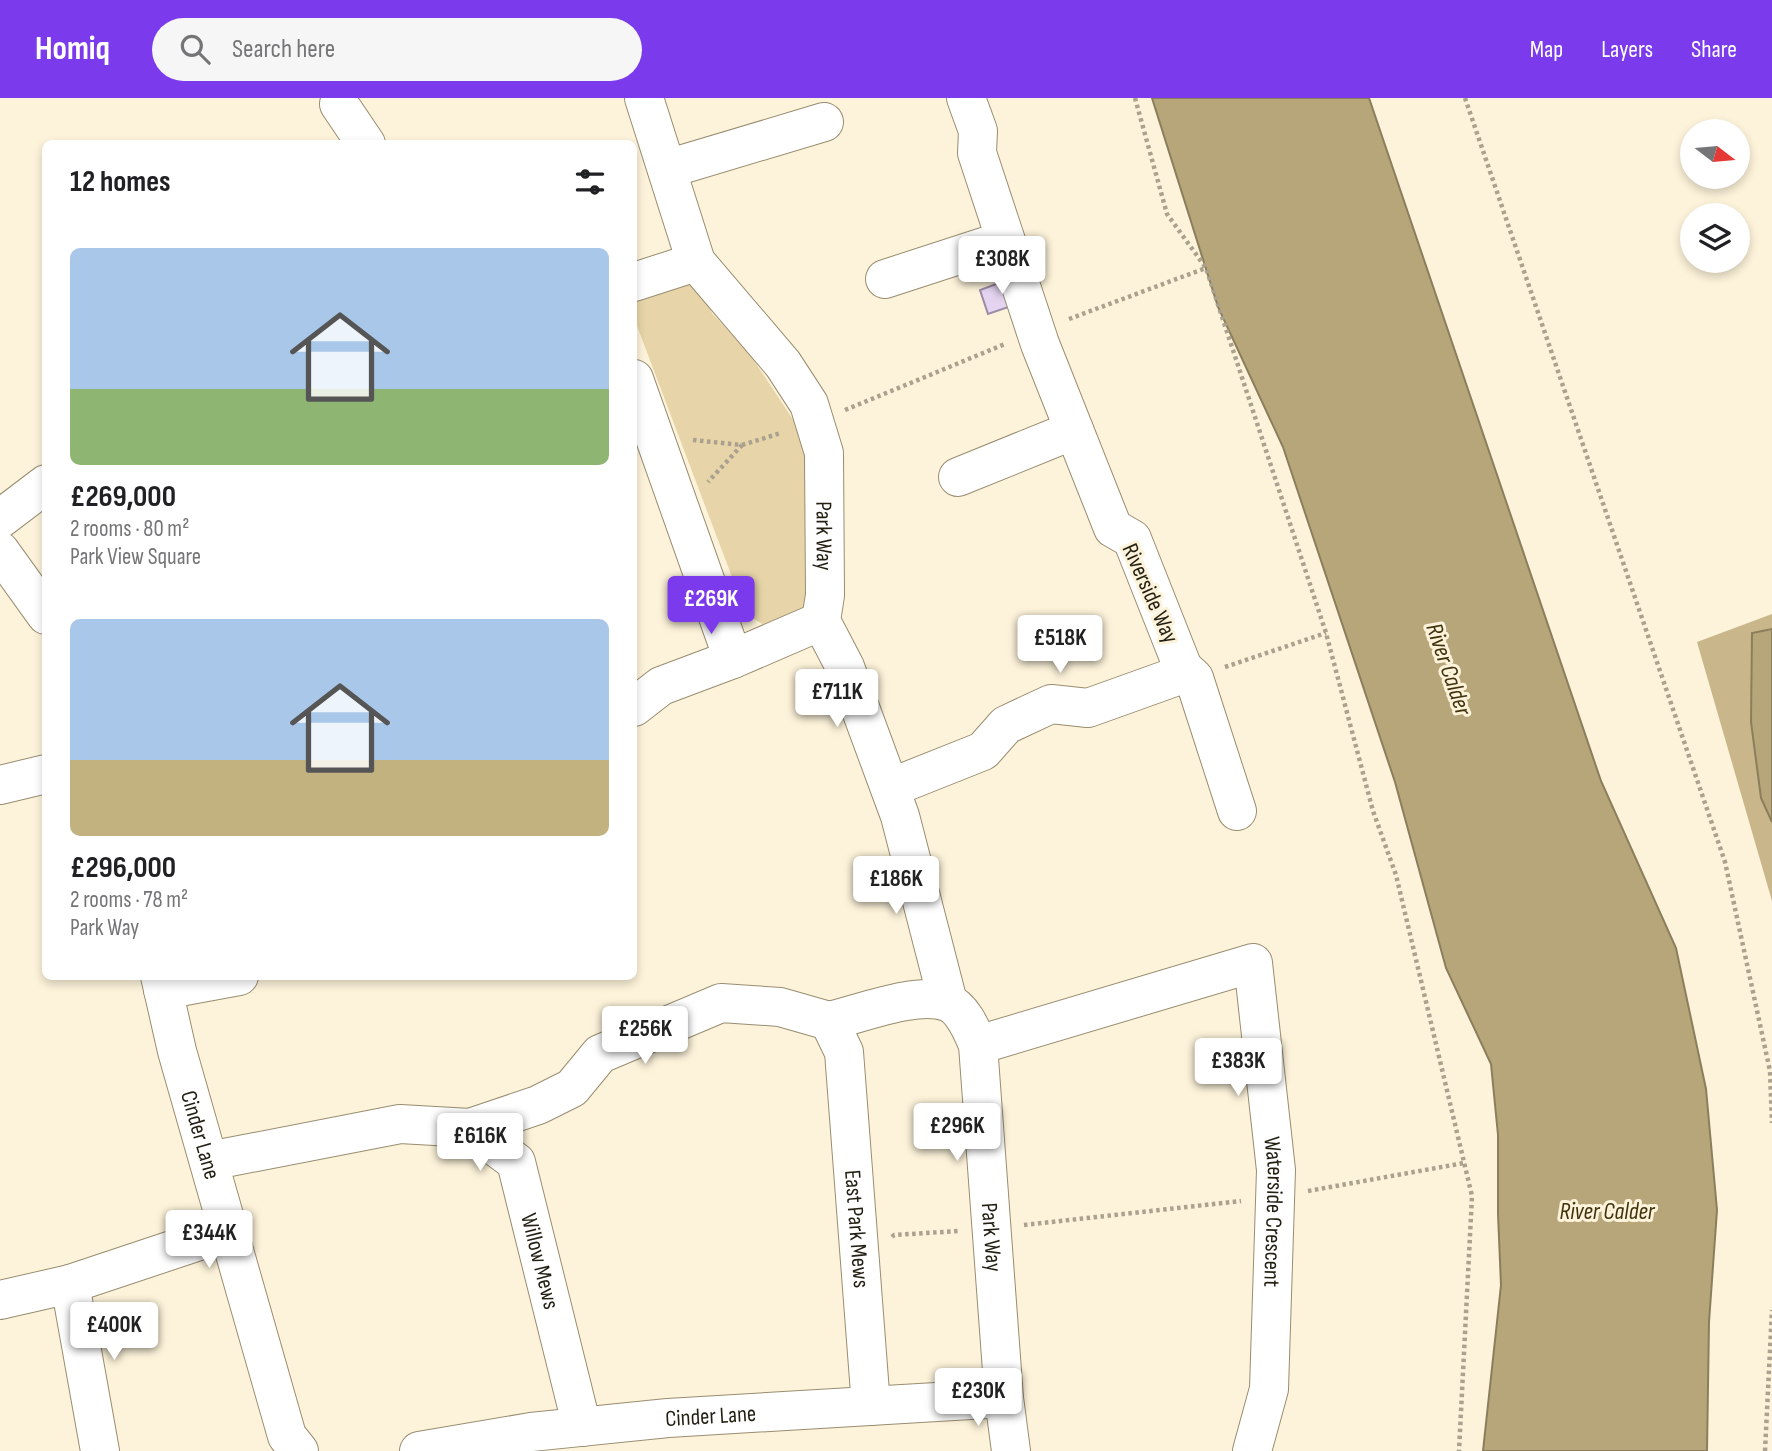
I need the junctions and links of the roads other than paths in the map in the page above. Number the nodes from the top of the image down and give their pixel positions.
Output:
1 (966, 98) edge
2 (647, 100) edge
3 (339, 104) dead end
4 (824, 121) dead end
5 (363, 140) edge
6 (667, 169) junction
7 (1005, 240) junction
8 (696, 262) junction
9 (885, 279) dead end
10 (637, 281) edge
11 (637, 387) edge
12 (1074, 430) junction
13 (958, 477) dead end
14 (42, 487) edge
15 (0, 519) edge
16 (0, 551) edge
17 (42, 609) edge
18 (821, 621) junction
19 (733, 659) junction
20 (1189, 673) junction
21 (637, 705) edge
22 (42, 775) edge
23 (0, 785) edge
24 (890, 788) junction
25 (1237, 811) dead end
26 (194, 980) edge
27 (161, 983) edge
28 (948, 1002) junction
29 (837, 1037) junction
30 (978, 1045) junction
31 (470, 1128) junction
32 (209, 1161) junction
33 (229, 1231) junction
34 (69, 1284) junction
35 (0, 1300) edge
36 (1004, 1398) junction
37 (872, 1406) junction
38 (582, 1427) junction
39 (629, 1437) edge
40 (100, 1451) edge
41 (299, 1451) edge
42 (419, 1451) edge
43 (1011, 1451) edge
44 (1252, 1451) edge

1 - 7 street, Riverside Way
2 - 6 street, Park Way
3 - 5 street
4 - 6 street
6 - 8 street, Park Way
7 - 9 street
7 - 12 street, Riverside Way
8 - 10 street
8 - 18 street, Park Way
11 - 19 street
12 - 13 street
12 - 20 street, Riverside Way
14 - 15 street
16 - 17 street
18 - 19 street
18 - 24 street, Park Way
19 - 21 street
20 - 24 street, Riverside Way
20 - 25 street
22 - 23 street
24 - 28 street, Park Way
26 - 27 street
27 - 32 street, Cinder Lane
28 - 29 street
28 - 30 street, Park Way
29 - 31 street
29 - 37 street, East Park Mews
30 - 36 street, Park Way
30 - 44 street, Waterside Crescent
31 - 32 street
31 - 38 street, Willow Mews
32 - 33 street, Cinder Lane
33 - 34 street
33 - 41 street, Cinder Lane
34 - 35 street
34 - 40 street
36 - 37 street, Cinder Lane
36 - 43 street, Park Way
37 - 39 street, Cinder Lane
38 - 39 street, Cinder Lane
38 - 42 street, Cinder Lane

